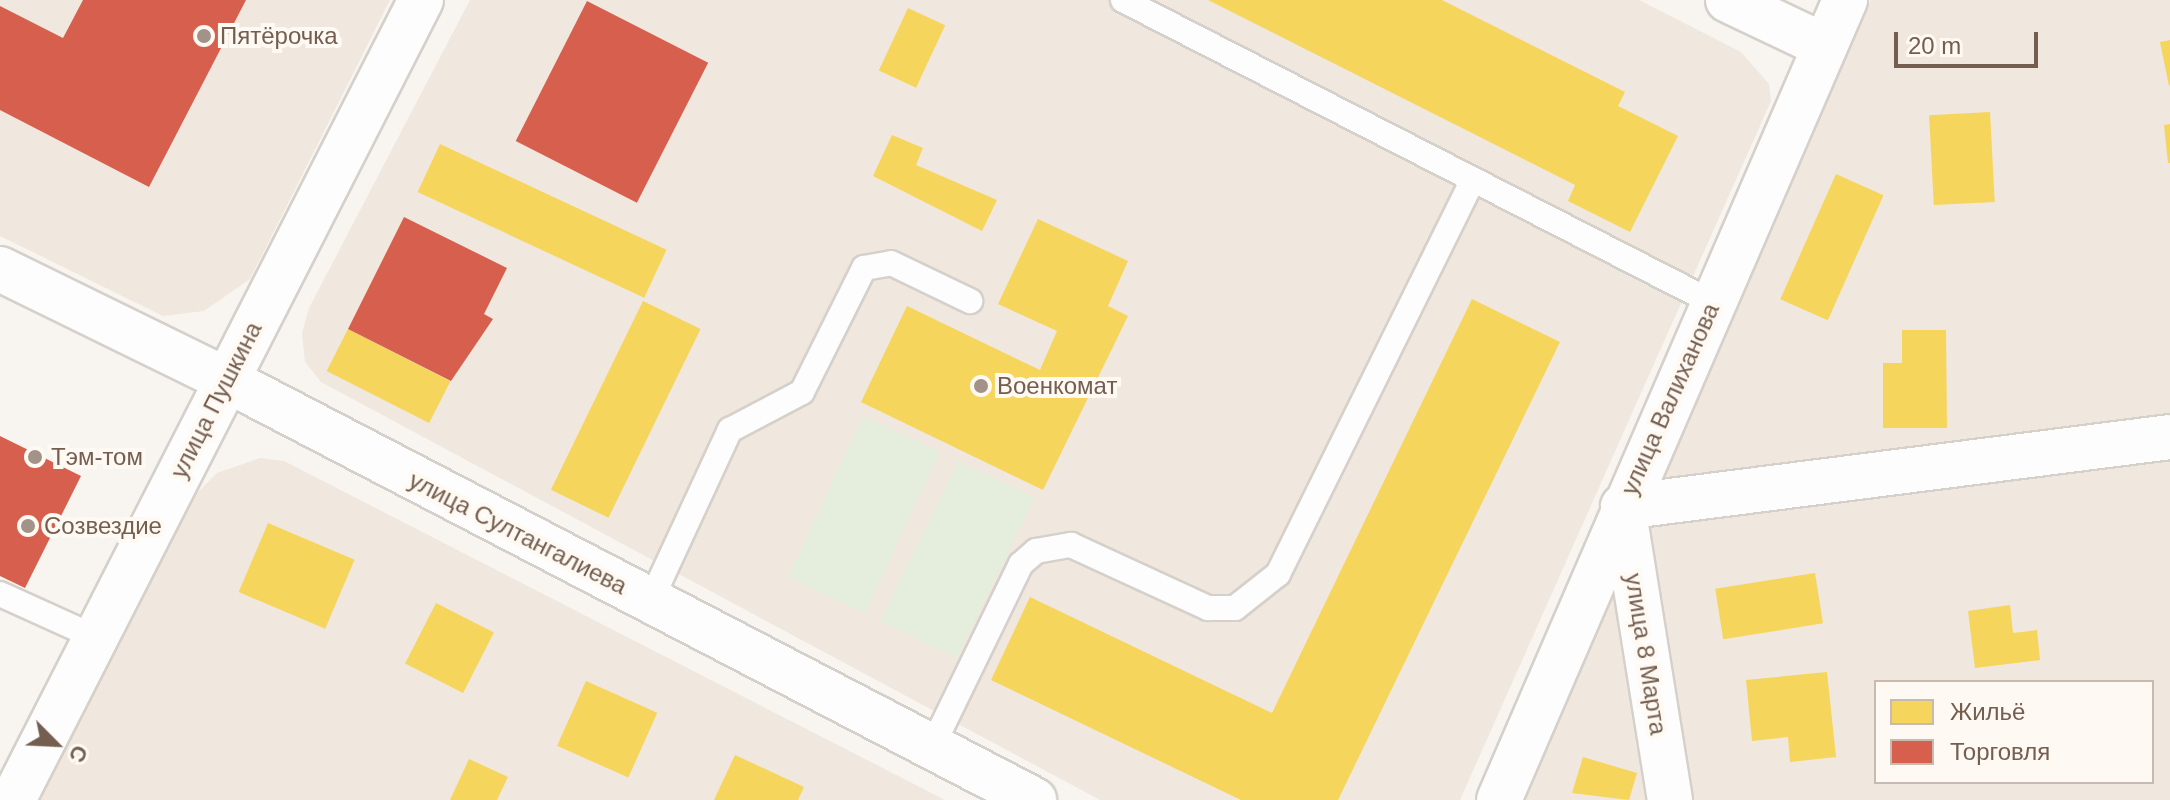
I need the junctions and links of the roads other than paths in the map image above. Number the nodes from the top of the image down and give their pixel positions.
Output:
1 (421, 0) edge
2 (1123, 0) edge
3 (1728, 0) edge
4 (1845, 0) edge
5 (1825, 46) junction
6 (1472, 182) junction
7 (0, 269) edge
8 (970, 301) dead end
9 (1712, 302) junction
10 (227, 380) junction
11 (2170, 437) edge
12 (1623, 507) junction
13 (0, 594) edge
14 (650, 602) junction
15 (95, 637) junction
16 (932, 747) junction
17 (13, 800) edge
18 (1034, 800) edge
19 (1499, 800) edge
20 (1670, 800) edge

1 - 10 street, улица Пушкина
2 - 6 lane
3 - 5 street
4 - 5 street, улица Валиханова
5 - 9 street, улица Валиханова
6 - 9 lane
6 - 16 lane
7 - 10 street, улица Султангалиева
8 - 14 lane
9 - 12 street, улица Валиханова
10 - 14 street, улица Султангалиева
10 - 15 street, улица Пушкина
11 - 12 street
12 - 19 street, улица Валиханова
12 - 20 street, улица 8 Марта
13 - 15 lane
14 - 16 street, улица Султангалиева
15 - 17 street, улица Пушкина
16 - 18 street, улица Султангалиева

